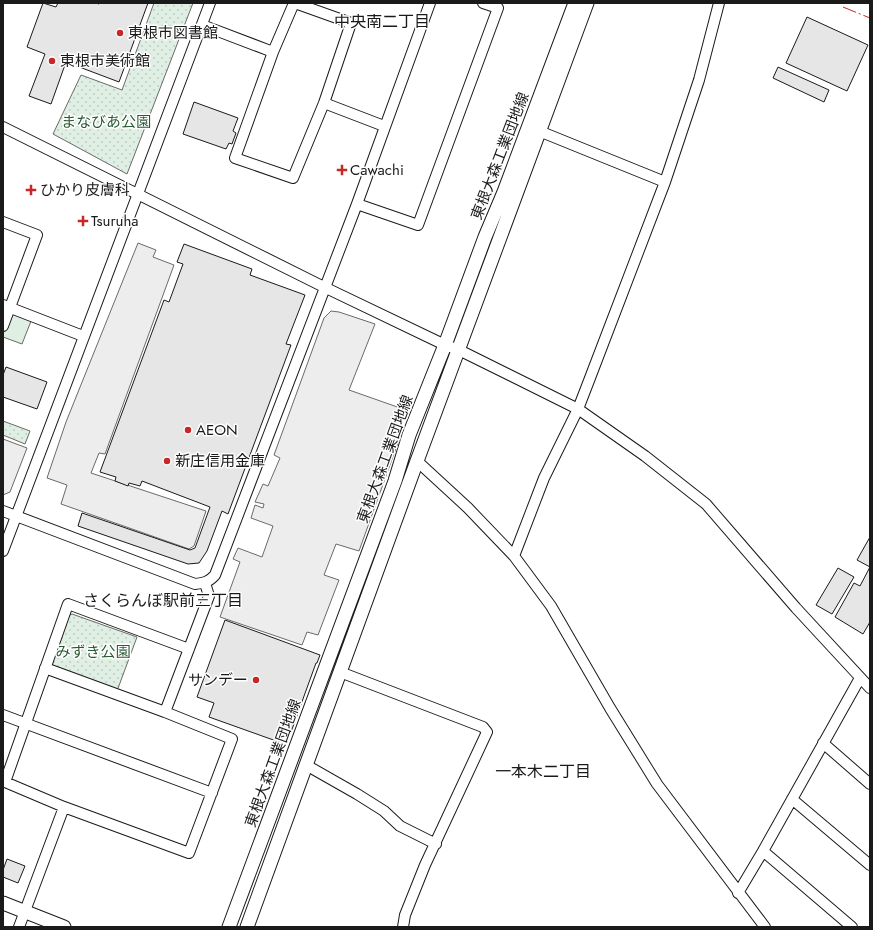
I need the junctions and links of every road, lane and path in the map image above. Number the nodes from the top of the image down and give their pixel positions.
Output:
1 (210, 3) edge
2 (294, 3) edge
3 (430, 3) edge
4 (483, 3) edge
5 (575, 3) edge
6 (587, 3) edge
7 (719, 3) edge
8 (202, 25) junction
9 (273, 52) junction
10 (324, 102) junction
11 (384, 126) junction
12 (3, 127) edge
13 (539, 131) junction
14 (665, 182) junction
15 (137, 194) junction
16 (357, 204) junction
17 (3, 222) edge
18 (324, 287) junction
19 (6, 306) edge
20 (3, 326) edge
21 (84, 336) junction
22 (445, 345) junction
23 (459, 350) junction
24 (578, 408) junction
25 (417, 461) junction
26 (3, 511) edge
27 (15, 516) junction
28 (3, 551) edge
29 (514, 556) junction
30 (205, 583) junction
31 (189, 649) junction
32 (46, 668) junction
33 (340, 672) junction
34 (860, 678) junction
35 (870, 688) edge
36 (165, 712) junction
37 (3, 715) edge
38 (26, 724) junction
39 (822, 743) junction
40 (306, 765) junction
41 (870, 784) edge
42 (212, 793) junction
43 (792, 799) junction
44 (64, 806) junction
45 (436, 844) junction
46 (763, 851) junction
47 (870, 865) edge
48 (738, 893) junction
49 (3, 903) edge
50 (25, 911) junction
51 (19, 927) edge
52 (64, 927) edge
53 (229, 927) edge
54 (247, 927) edge
55 (403, 927) edge
56 (764, 927) edge
57 (852, 927) edge

1 - 8 street
2 - 9 street
2 - 10 street
3 - 11 street
4 - 16 street
5 - 22 main road, 東根大森工業団地線
6 - 13 main road, 東根大森工業団地線
7 - 14 street
8 - 9 street
8 - 15 street
9 - 10 street
10 - 11 street
11 - 16 street
12 - 15 street
13 - 14 street
13 - 23 main road, 東根大森工業団地線
14 - 24 street
15 - 18 street
15 - 21 street
16 - 18 street
17 - 19 street
18 - 22 street
18 - 30 street
19 - 20 street
19 - 21 street
21 - 27 street
22 - 23 street
22 - 53 main road, 東根大森工業団地線
23 - 24 street
23 - 25 main road, 東根大森工業団地線
24 - 29 street
24 - 34 street
25 - 29 street
25 - 33 main road, 東根大森工業団地線
26 - 27 street
27 - 28 street
27 - 30 street
29 - 48 street
30 - 31 street
31 - 32 street
31 - 36 street
32 - 36 street
32 - 38 street
33 - 40 main road, 東根大森工業団地線
33 - 45 street
34 - 35 street
34 - 39 street
36 - 42 street
37 - 38 street
38 - 42 street
38 - 44 street
39 - 41 street
39 - 43 street
40 - 45 street
40 - 54 main road, 東根大森工業団地線
42 - 44 street
43 - 46 street
43 - 47 street
44 - 50 street
45 - 55 street
46 - 48 street
46 - 57 street
48 - 56 street
49 - 50 main road
50 - 51 street
50 - 52 main road

